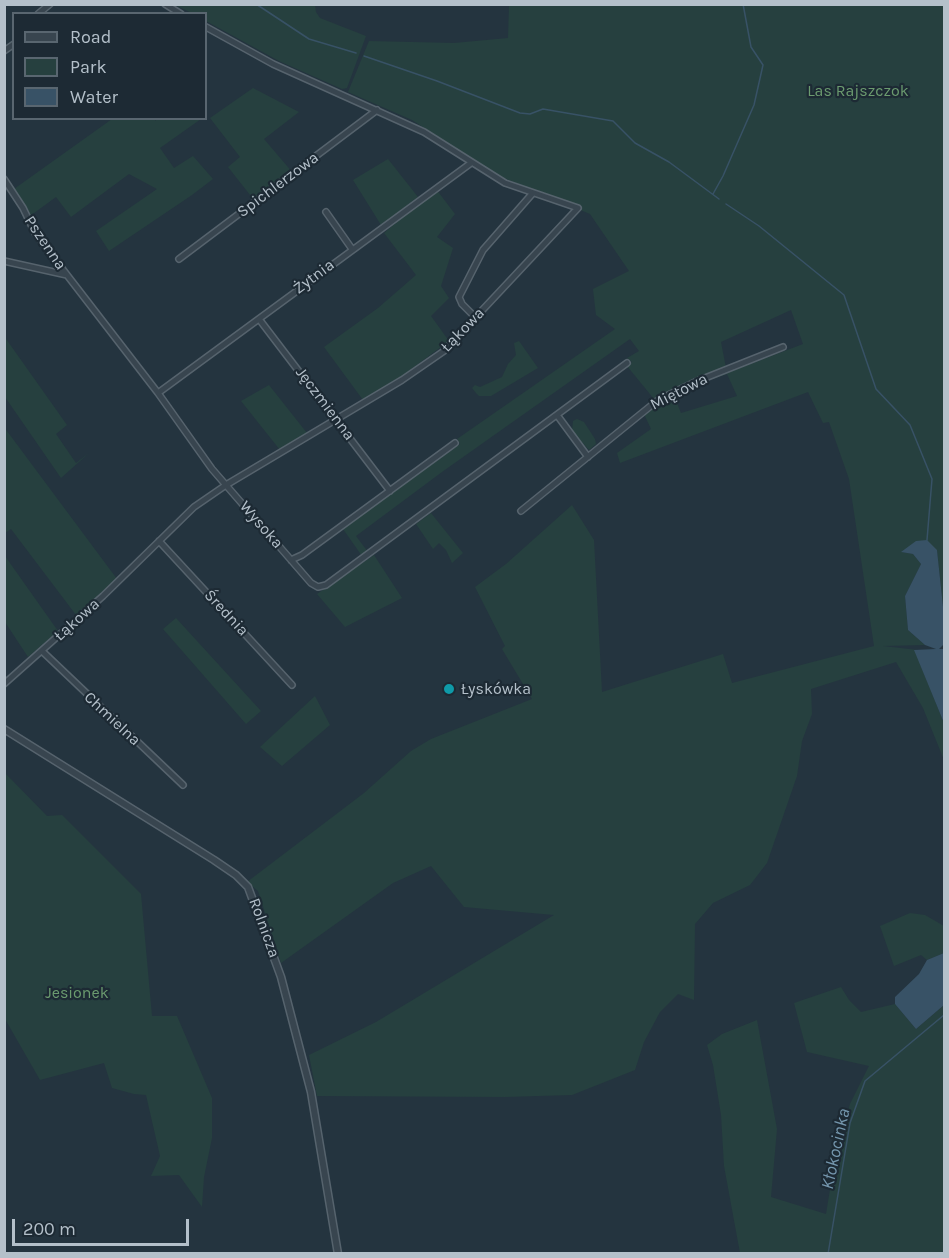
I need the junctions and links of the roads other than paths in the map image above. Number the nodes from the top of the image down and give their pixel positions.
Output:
1 (165, 4) edge
2 (178, 12) edge
3 (207, 28) edge
4 (377, 110) junction
5 (471, 163) junction
6 (4, 180) edge
7 (532, 194) junction
8 (326, 212) dead end
9 (352, 249) junction
10 (179, 260) dead end
11 (4, 261) edge
12 (67, 275) junction
13 (476, 317) junction
14 (259, 319) junction
15 (783, 347) dead end
16 (627, 363) dead end
17 (158, 393) junction
18 (557, 415) junction
19 (336, 420) junction
20 (455, 443) dead end
21 (588, 457) junction
22 (226, 485) junction
23 (390, 491) junction
24 (521, 512) dead end
25 (159, 541) junction
26 (291, 560) junction
27 (42, 651) junction
28 (4, 672) edge
29 (10, 679) junction
30 (4, 684) edge
31 (292, 685) dead end
32 (4, 729) edge
33 (183, 785) dead end
34 (338, 1254) edge

1 - 2 street
3 - 4 street, Łąkowa
4 - 5 street, Łąkowa
4 - 10 street, Spichlerzowa
5 - 7 street, Łąkowa
5 - 9 street, Żytnia
6 - 12 street, Pszenna
7 - 13 street
7 - 13 street, Łąkowa
8 - 9 street
9 - 14 street, Żytnia
11 - 12 street
12 - 17 street, Wysoka
13 - 19 street, Łąkowa
14 - 17 street, Żytnia
14 - 19 street, Jęczmienna
15 - 21 street, Miętowa
16 - 18 street, Wysoka
17 - 22 street, Wysoka
18 - 21 street
18 - 26 street, Wysoka
19 - 22 street, Łąkowa
19 - 23 street, Jęczmienna
20 - 23 street
21 - 24 street, Miętowa
22 - 25 street, Łąkowa
22 - 26 street, Wysoka
23 - 26 street
25 - 27 street, Łąkowa
25 - 31 street, Średnia
27 - 29 street, Łąkowa
27 - 33 street, Chmielna
28 - 29 street
29 - 30 street, Łąkowa
32 - 34 street, Rolnicza

